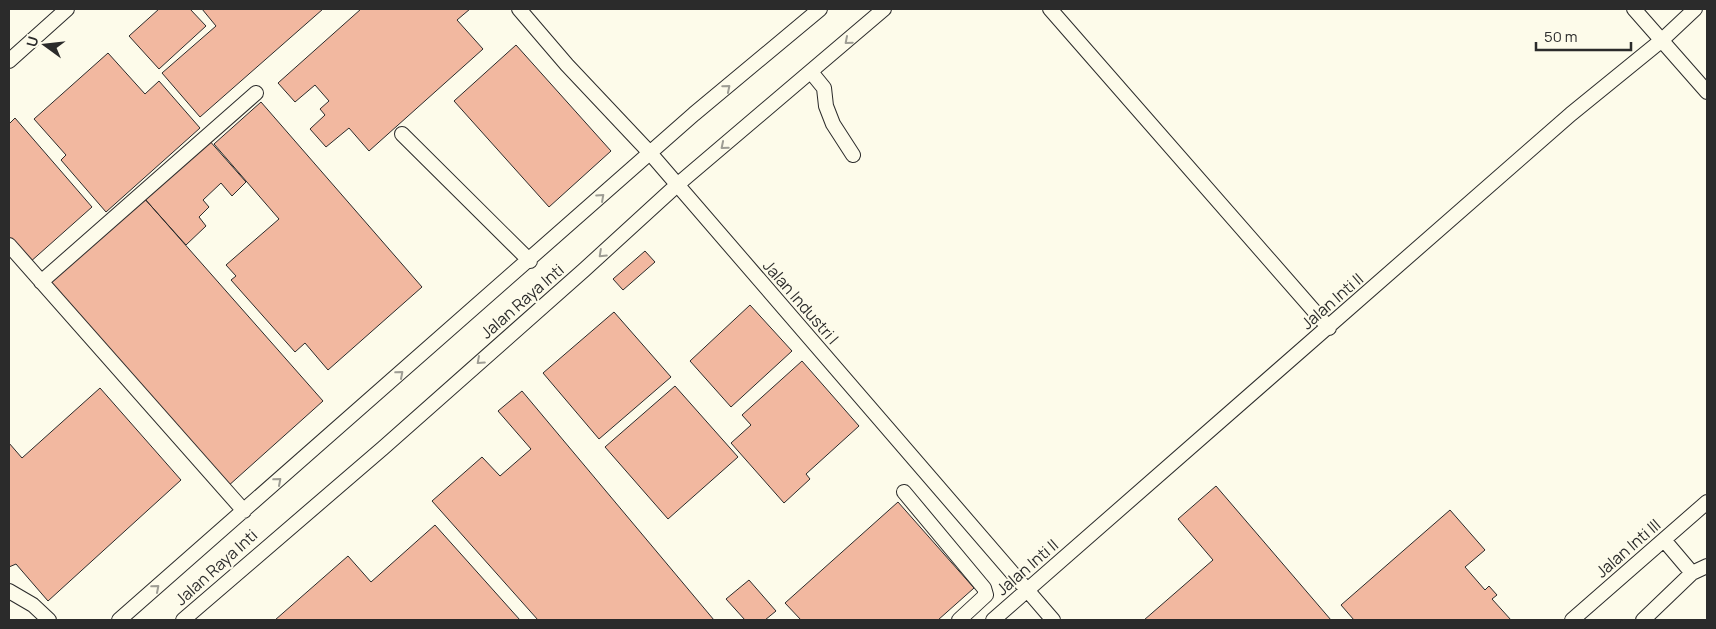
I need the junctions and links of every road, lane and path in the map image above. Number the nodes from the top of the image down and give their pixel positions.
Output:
1 (67, 9) edge
2 (519, 9) edge
3 (820, 9) edge
4 (884, 9) edge
5 (1050, 9) edge
6 (1634, 9) edge
7 (1694, 9) edge
8 (1662, 40) junction
9 (9, 61) edge
10 (811, 72) junction
11 (1707, 92) edge
12 (256, 93) dead end
13 (402, 134) dead end
14 (650, 153) junction
15 (853, 155) dead end
16 (677, 185) junction
17 (9, 245) edge
18 (530, 261) junction
19 (41, 282) junction
20 (1329, 328) junction
21 (904, 492) dead end
22 (1707, 502) edge
23 (244, 511) junction
24 (1664, 540) junction
25 (1707, 566) edge
26 (1692, 573) junction
27 (9, 591) edge
28 (1027, 591) junction
29 (49, 620) edge
30 (119, 620) edge
31 (183, 620) edge
32 (959, 620) edge
33 (993, 620) edge
34 (1053, 620) edge
35 (1572, 620) edge
36 (1643, 620) edge

1 - 9 street
2 - 14 street, Jalan Industri I
14 -> 3 street, Jalan Raya Inti
4 -> 10 street, Jalan Raya Inti
5 - 20 street
6 - 8 street
7 - 8 street, Jalan Inti II
8 - 11 street
8 - 20 street, Jalan Inti II
10 - 15 street
10 -> 16 street, Jalan Raya Inti
12 - 19 street
13 - 18 street
14 - 16 street, Jalan Industri I
18 -> 14 street, Jalan Raya Inti
16 - 28 street, Jalan Industri I
16 -> 31 street, Jalan Raya Inti
17 - 19 street
23 -> 18 street, Jalan Raya Inti
19 - 23 street
20 - 28 street, Jalan Inti II
21 - 32 street
22 - 24 street, Jalan Inti III
30 -> 23 street, Jalan Raya Inti
24 - 26 street
24 - 35 street, Jalan Inti III
25 - 26 street
26 - 36 street
27 - 29 street
28 - 33 street, Jalan Inti II
28 - 34 street, Jalan Industri I

